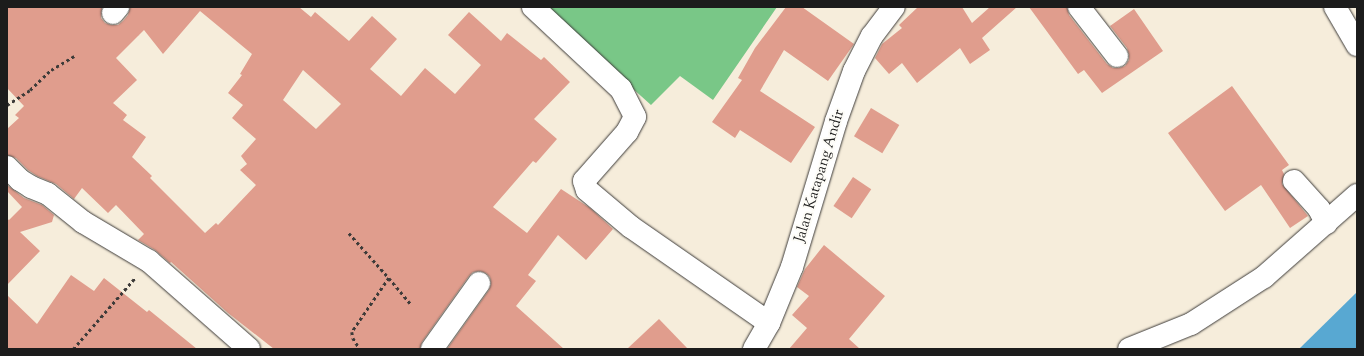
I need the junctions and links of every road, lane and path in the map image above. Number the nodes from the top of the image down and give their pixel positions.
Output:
1 (533, 7) edge
2 (894, 7) edge
3 (1079, 7) edge
4 (1335, 7) edge
5 (1357, 45) edge
6 (74, 56) dead end
7 (1117, 56) dead end
8 (7, 105) edge
9 (7, 167) edge
10 (1294, 181) dead end
11 (1357, 195) edge
12 (1326, 223) junction
13 (349, 233) dead end
14 (149, 262) junction
15 (389, 278) junction
16 (479, 283) dead end
17 (411, 304) dead end
18 (769, 324) junction
19 (73, 349) edge
20 (249, 349) edge
21 (360, 349) edge
22 (432, 349) edge
23 (754, 349) edge
24 (1129, 349) edge

1 - 18 street
2 - 18 street, Jalan Katapang Andir
3 - 7 street
4 - 5 street
6 - 8 path
9 - 14 street
10 - 12 street
11 - 12 street
12 - 24 street
13 - 15 path
14 - 19 path
14 - 20 street
15 - 17 path
15 - 21 path
16 - 22 street
18 - 23 street, Jalan Katapang Andir

